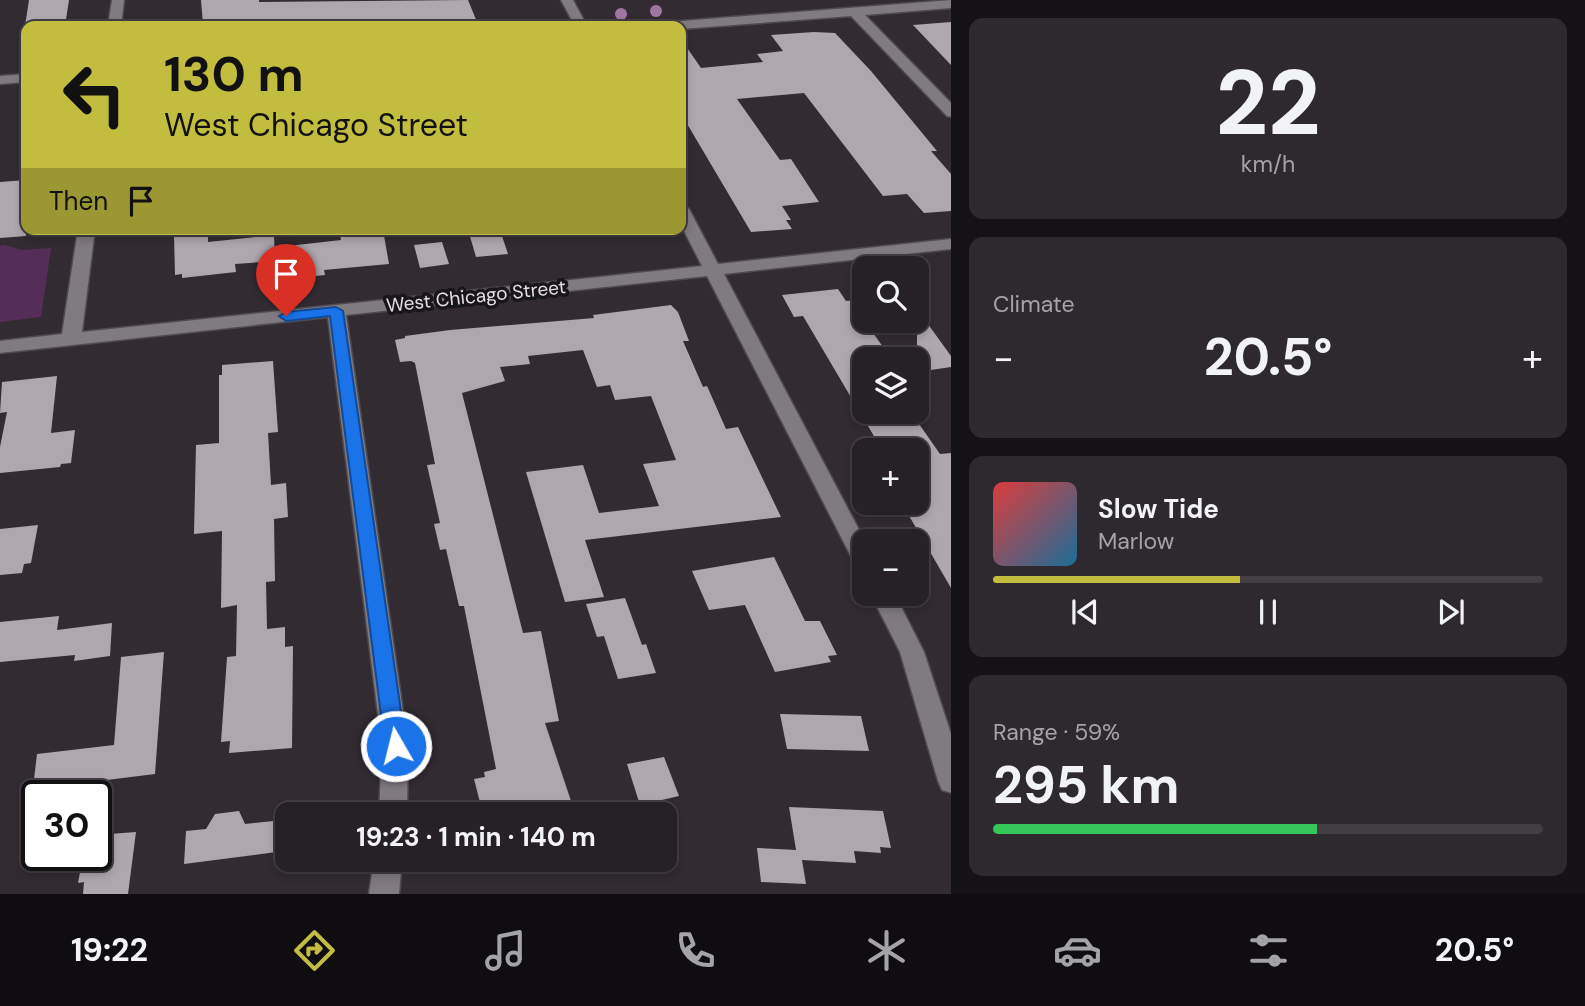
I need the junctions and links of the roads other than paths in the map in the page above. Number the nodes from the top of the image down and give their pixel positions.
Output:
1 (118, 0) edge
2 (567, 0) edge
3 (951, 4) edge
4 (854, 12) junction
5 (116, 21) edge
6 (578, 21) edge
7 (686, 25) edge
8 (21, 78) edge
9 (0, 80) edge
10 (951, 113) edge
11 (686, 218) edge
12 (86, 235) edge
13 (951, 244) edge
14 (714, 269) junction
15 (336, 311) junction
16 (71, 340) junction
17 (0, 347) edge
18 (852, 537) edge
19 (889, 606) edge
20 (951, 781) edge
21 (394, 802) edge
22 (387, 872) edge
23 (384, 894) edge

1 - 5 street
2 - 6 street
3 - 4 street
4 - 7 street
4 - 10 street
8 - 9 street
11 - 14 street
12 - 16 street
13 - 14 street, West Chicago Street
14 - 15 street, West Chicago Street
14 - 18 street
15 - 16 street, West Chicago Street
15 - 21 street
16 - 17 street, West Chicago Street
19 - 20 street
22 - 23 street

